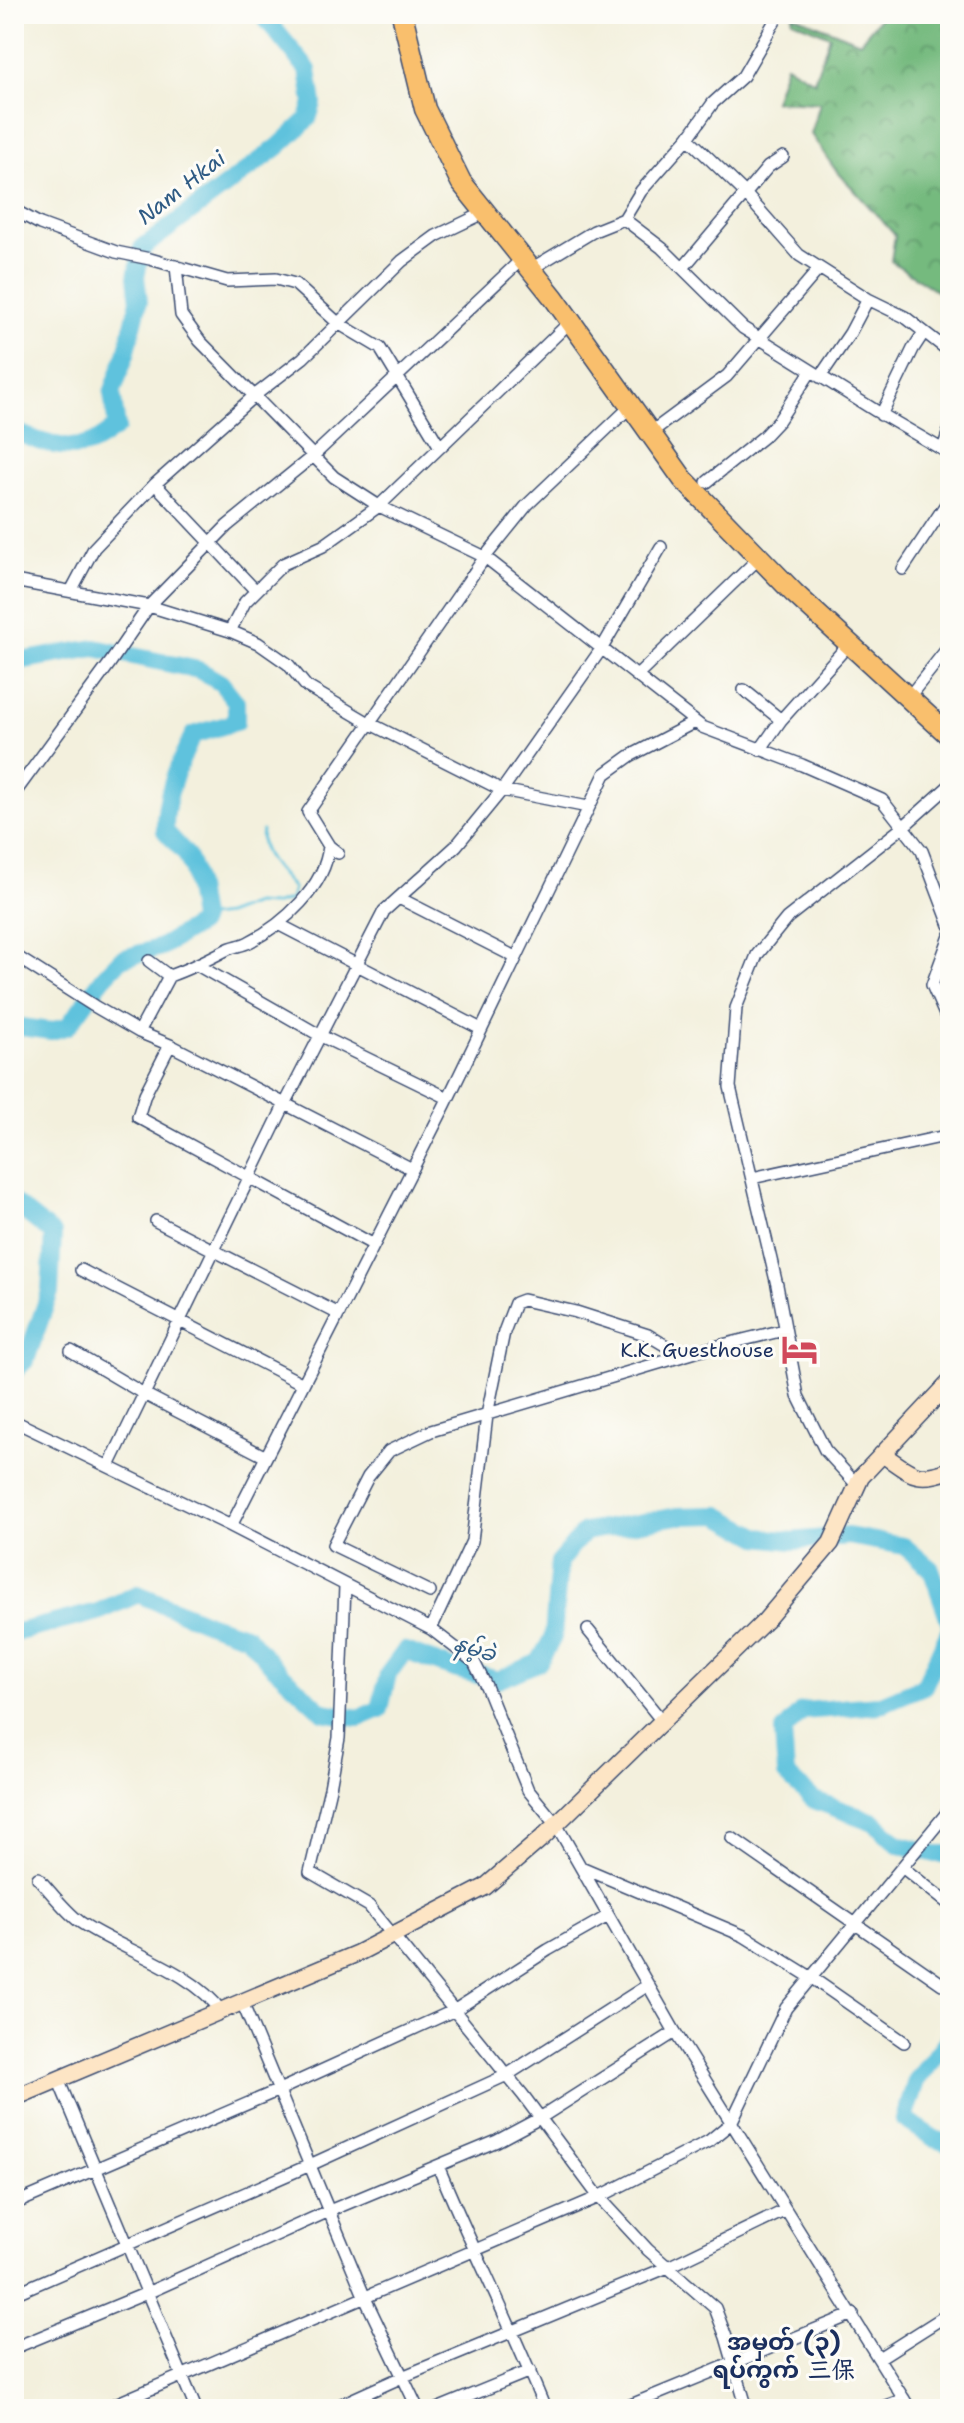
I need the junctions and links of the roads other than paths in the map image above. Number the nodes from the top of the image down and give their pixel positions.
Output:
1 (402, 14) edge
2 (779, 14) edge
3 (688, 138) junction
4 (783, 157) dead end
5 (747, 196) junction
6 (14, 210) edge
7 (486, 212) junction
8 (624, 219) junction
9 (527, 264) junction
10 (176, 266) junction
11 (683, 268) junction
12 (819, 269) junction
13 (868, 299) junction
14 (571, 321) junction
15 (338, 323) junction
16 (924, 332) junction
17 (760, 339) junction
18 (950, 352) edge
19 (816, 374) junction
20 (397, 376) junction
21 (254, 396) junction
22 (631, 406) junction
23 (881, 415) junction
24 (950, 428) edge
25 (650, 433) junction
26 (440, 447) junction
27 (946, 452) edge
28 (313, 456) junction
29 (707, 482) dead end
30 (155, 484) junction
31 (950, 498) edge
32 (379, 506) junction
33 (210, 544) junction
34 (661, 547) dead end
35 (485, 557) junction
36 (759, 558) junction
37 (903, 569) dead end
38 (14, 581) edge
39 (71, 591) junction
40 (256, 591) junction
41 (149, 606) junction
42 (230, 631) junction
43 (849, 644) junction
44 (950, 645) edge
45 (602, 648) junction
46 (637, 676) junction
47 (744, 690) dead end
48 (908, 698) junction
49 (781, 720) junction
50 (695, 722) junction
51 (369, 723) junction
52 (950, 736) edge
53 (760, 750) junction
54 (950, 785) edge
55 (502, 790) junction
56 (14, 794) edge
57 (588, 807) junction
58 (903, 827) junction
59 (399, 898) junction
60 (278, 924) junction
61 (950, 925) edge
62 (950, 936) edge
63 (14, 955) edge
64 (515, 957) junction
65 (149, 961) dead end
66 (358, 963) junction
67 (197, 965) junction
68 (169, 976) junction
69 (950, 1026) edge
70 (481, 1029) junction
71 (139, 1032) junction
72 (321, 1036) junction
73 (170, 1045) junction
74 (448, 1098) junction
75 (285, 1104) junction
76 (950, 1135) edge
77 (412, 1169) junction
78 (250, 1177) junction
79 (752, 1178) junction
80 (156, 1221) dead end
81 (374, 1245) junction
82 (215, 1250) junction
83 (81, 1270) dead end
84 (339, 1314) junction
85 (180, 1320) junction
86 (784, 1330) junction
87 (71, 1351) dead end
88 (683, 1356) junction
89 (950, 1382) edge
90 (303, 1384) junction
91 (144, 1394) junction
92 (487, 1415) junction
93 (14, 1421) edge
94 (882, 1454) junction
95 (266, 1457) junction
96 (109, 1466) junction
97 (950, 1470) edge
98 (857, 1485) junction
99 (231, 1526) junction
100 (345, 1586) junction
101 (430, 1592) dead end
102 (431, 1629) junction
103 (588, 1630) dead end
104 (662, 1721) junction
105 (950, 1809) edge
106 (556, 1824) junction
107 (732, 1838) dead end
108 (905, 1862) junction
109 (581, 1867) junction
110 (38, 1878) dead end
111 (950, 1905) edge
112 (608, 1916) junction
113 (856, 1922) junction
114 (394, 1934) junction
115 (812, 1978) junction
116 (942, 1984) dead end
117 (648, 1985) junction
118 (242, 2002) junction
119 (455, 2010) junction
120 (221, 2011) junction
121 (675, 2032) junction
122 (904, 2042) dead end
123 (507, 2075) junction
124 (58, 2079) junction
125 (279, 2090) junction
126 (14, 2098) edge
127 (540, 2118) junction
128 (731, 2123) junction
129 (310, 2165) junction
130 (438, 2166) junction
131 (96, 2169) junction
132 (599, 2197) junction
133 (14, 2204) edge
134 (786, 2210) junction
135 (329, 2211) junction
136 (127, 2245) junction
137 (473, 2251) junction
138 (668, 2267) junction
139 (147, 2293) junction
140 (14, 2294) edge
141 (365, 2298) junction
142 (950, 2313) edge
143 (853, 2314) junction
144 (513, 2330) junction
145 (14, 2348) edge
146 (879, 2358) junction
147 (733, 2361) junction
148 (530, 2371) junction
149 (182, 2376) junction
150 (402, 2377) junction
151 (907, 2404) edge
152 (104, 2409) edge
153 (196, 2409) edge
154 (331, 2409) edge
155 (418, 2409) edge
156 (437, 2409) edge
157 (545, 2409) edge
158 (621, 2409) edge
159 (747, 2409) edge
160 (878, 2409) edge

1 - 7 highway
2 - 3 street
3 - 5 street
3 - 8 street
4 - 5 street
5 - 11 street
5 - 12 street
6 - 10 street
7 - 9 highway
7 - 15 street
8 - 9 street
8 - 11 street
9 - 14 highway
9 - 20 street
10 - 15 street
10 - 21 street
11 - 17 street
12 - 13 street
12 - 17 street
13 - 16 street
13 - 19 street
14 - 22 highway
14 - 26 street
15 - 20 street
15 - 21 street
16 - 18 street
16 - 23 street
17 - 19 street
17 - 25 street
19 - 23 street
19 - 29 street
20 - 26 street
20 - 28 street
21 - 28 street
21 - 30 street
22 - 25 highway
22 - 35 street
23 - 27 street
24 - 27 street
25 - 36 highway
26 - 32 street
28 - 32 street
28 - 33 street
30 - 33 street
30 - 39 street
31 - 37 street
32 - 35 street
32 - 40 street
33 - 40 street
33 - 41 street
34 - 45 street
35 - 45 street
35 - 51 street
36 - 43 highway
36 - 46 street
38 - 39 street
39 - 41 street
40 - 42 street
41 - 42 street
41 - 56 street
42 - 51 street
43 - 48 highway
43 - 49 street
44 - 48 street
45 - 46 street
45 - 55 street
46 - 50 street
47 - 49 street
48 - 52 highway
49 - 53 street
50 - 53 street
50 - 57 street
51 - 55 street
51 - 60 street
53 - 58 street
54 - 58 street
55 - 57 street
55 - 59 street
57 - 64 street
58 - 61 street
58 - 79 street
59 - 64 street
59 - 66 street
60 - 66 street
60 - 67 street
62 - 69 street
63 - 71 street
64 - 70 street
65 - 68 street
66 - 70 street
66 - 72 street
67 - 68 street
67 - 72 street
68 - 71 street
70 - 74 street
71 - 73 street
72 - 74 street
72 - 75 street
73 - 75 street
73 - 78 street
74 - 77 street
75 - 77 street
75 - 78 street
76 - 79 street
77 - 81 street
78 - 81 street
78 - 82 street
79 - 86 street
80 - 82 street
81 - 84 street
82 - 84 street
82 - 85 street
83 - 85 street
84 - 90 street
85 - 90 street
85 - 91 street
86 - 88 street
86 - 98 street
87 - 91 street
88 - 92 street
88 - 92 street
89 - 94 main road
90 - 95 street
91 - 95 street
91 - 96 street
92 - 101 street
92 - 102 street
93 - 96 street
94 - 97 main road
94 - 98 main road
95 - 99 street
96 - 99 street
98 - 104 main road
99 - 100 street
100 - 102 street
100 - 114 street
102 - 106 street
103 - 104 street
104 - 106 main road
105 - 108 street
106 - 109 street
106 - 114 main road
107 - 113 street
108 - 111 street
108 - 113 street
109 - 112 street
109 - 115 street
110 - 120 street
112 - 117 street
112 - 119 street
113 - 115 street
113 - 116 street
114 - 118 main road
114 - 119 street
115 - 122 street
115 - 128 street
117 - 121 street
117 - 123 street
118 - 120 main road
118 - 125 street
119 - 123 street
119 - 125 street
120 - 124 main road
121 - 127 street
121 - 128 street
123 - 127 street
123 - 129 street
124 - 126 main road
124 - 131 street
125 - 129 street
125 - 131 street
127 - 130 street
127 - 132 street
128 - 132 street
128 - 134 street
129 - 135 street
129 - 136 street
130 - 135 street
130 - 137 street
131 - 133 street
131 - 136 street
132 - 137 street
132 - 138 street
134 - 138 street
134 - 143 street
135 - 139 street
135 - 141 street
136 - 139 street
136 - 140 street
137 - 141 street
137 - 144 street
138 - 144 street
138 - 147 street
139 - 145 street
139 - 149 street
141 - 149 street
141 - 150 street
142 - 146 street
143 - 146 street
143 - 147 street
144 - 148 street
144 - 150 street
146 - 151 street
147 - 158 street
147 - 159 street
148 - 156 street
148 - 157 street
149 - 152 street
149 - 153 street
150 - 154 street
150 - 155 street
151 - 160 street

